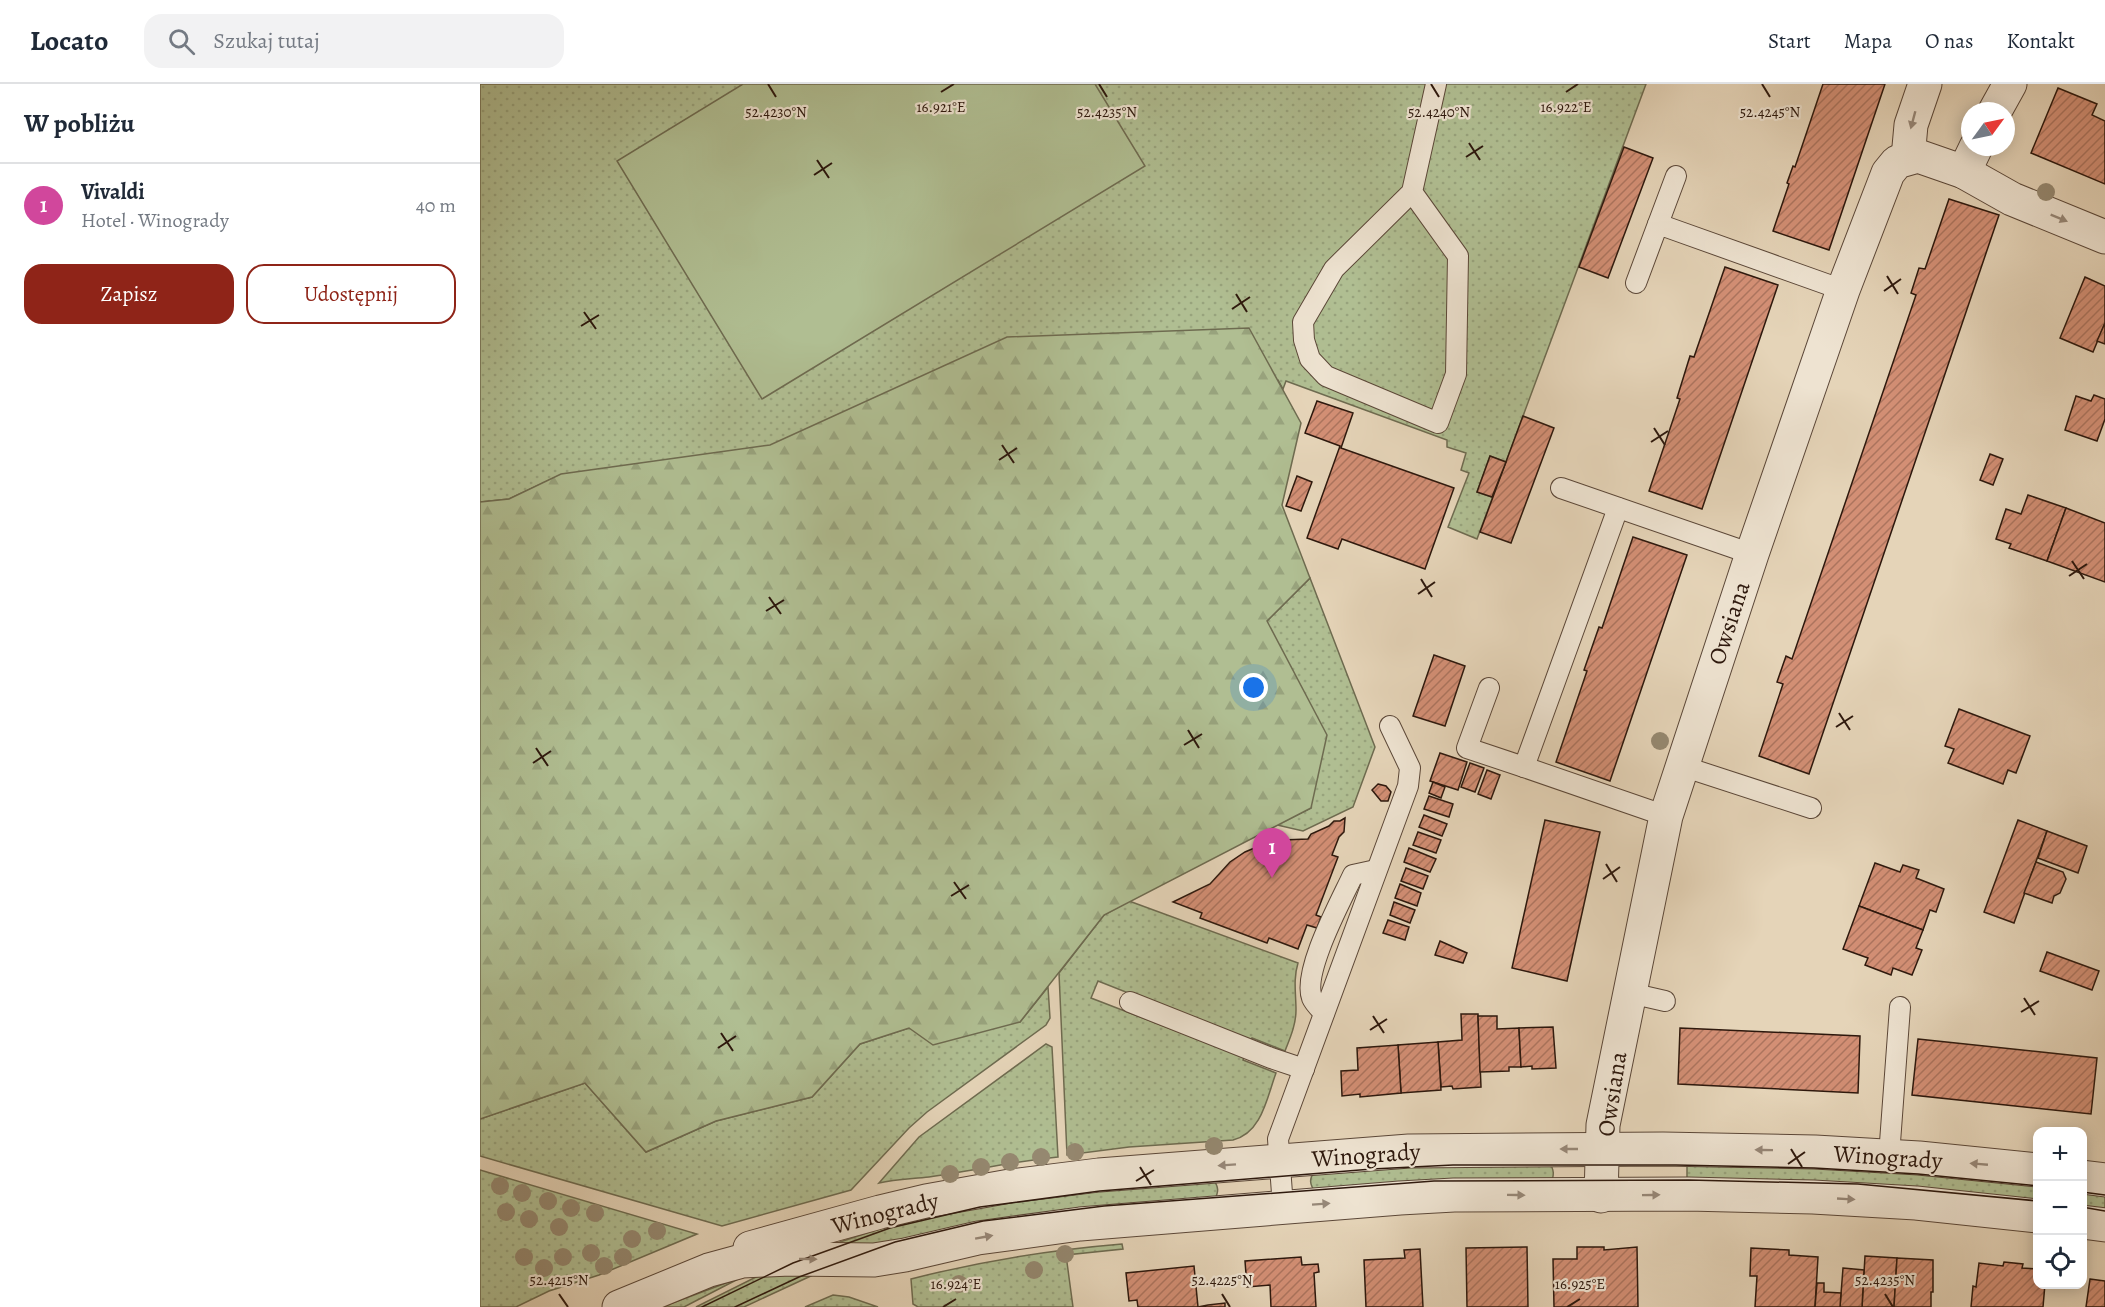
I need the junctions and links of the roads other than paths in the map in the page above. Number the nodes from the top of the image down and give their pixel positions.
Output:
1 (1436, 84) edge
2 (1925, 84) edge
3 (2010, 84) edge
4 (2000, 102) edge
5 (1908, 158) junction
6 (1970, 159) edge
7 (1676, 176) dead end
8 (1412, 192) junction
9 (1658, 224) junction
10 (2105, 237) edge
11 (1636, 283) dead end
12 (1844, 290) junction
13 (1561, 488) dead end
14 (1617, 507) junction
15 (1752, 554) junction
16 (1489, 688) dead end
17 (1390, 726) dead end
18 (1682, 766) junction
19 (1524, 767) junction
20 (1811, 808) dead end
21 (1666, 816) junction
22 (1630, 993) junction
23 (1665, 1001) dead end
24 (1130, 1002) dead end
25 (1900, 1007) dead end
26 (1304, 1069) junction
27 (1604, 1149) junction
28 (1889, 1156) junction
29 (1279, 1161) junction
30 (2033, 1170) edge
31 (2087, 1177) edge
32 (2105, 1180) edge
33 (1601, 1196) junction
34 (1283, 1207) junction
35 (2033, 1216) edge
36 (2087, 1223) edge
37 (2105, 1225) edge
38 (709, 1270) junction
39 (619, 1307) edge

1 - 8 lane
2 -> 5 street
3 - 4 street
5 - 6 street
5 - 12 street, Owsiana
6 -> 10 street
7 - 9 lane
8 - 8 lane
9 - 11 lane
9 - 12 lane
12 - 15 street, Owsiana
13 - 14 lane
14 - 15 lane
14 - 19 lane
15 - 18 street, Owsiana
16 - 19 lane
17 - 26 lane
18 - 20 lane
18 - 21 street, Owsiana
19 - 21 lane
21 - 22 street, Owsiana
22 - 23 lane
22 - 27 street, Owsiana
24 - 26 lane
25 - 28 lane
26 - 29 lane
28 -> 27 street, Winogrady
27 -> 29 street, Winogrady
27 - 33 street, Owsiana
30 -> 28 street, Winogrady
29 - 34 lane
29 -> 38 street, Winogrady
31 - 32 street
34 -> 33 street, Winogrady
33 -> 35 street, Winogrady
38 -> 34 street, Winogrady
36 - 37 street
38 - 39 street, Winogrady

